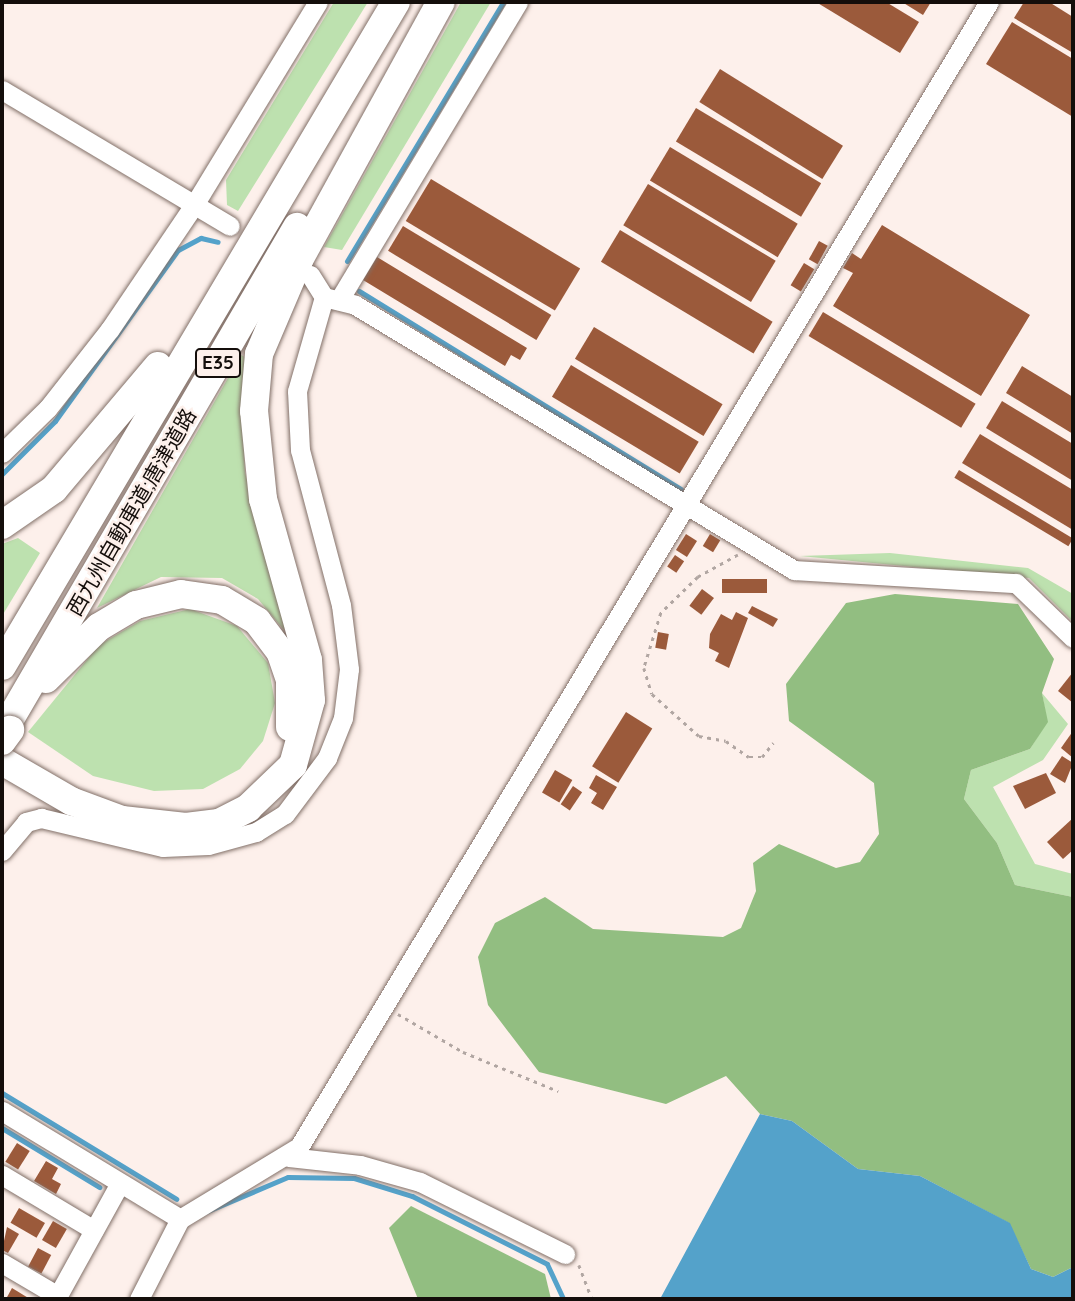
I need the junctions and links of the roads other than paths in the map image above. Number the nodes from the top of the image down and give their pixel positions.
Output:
1 (318, 2) edge
2 (396, 2) edge
3 (431, 2) edge
4 (441, 2) edge
5 (518, 2) edge
6 (989, 2) edge
7 (2, 90) edge
8 (194, 205) junction
9 (264, 217) junction
10 (230, 226) dead end
11 (310, 275) dead end
12 (332, 299) junction
13 (2, 453) edge
14 (685, 505) junction
15 (2, 524) edge
16 (1073, 638) edge
17 (2, 666) edge
18 (4, 733) edge
19 (2, 761) edge
20 (2, 851) edge
21 (2, 1111) edge
22 (289, 1157) junction
23 (2, 1175) edge
24 (120, 1183) junction
25 (180, 1219) junction
26 (94, 1230) junction
27 (565, 1254) road end
28 (2, 1263) edge
29 (57, 1298) edge
30 (139, 1299) edge

1 - 8 street
2 - 9 highway, 西九州自動車道;唐津道路 / E35
3 - 18 highway, 西九州自動車道;唐津道路 / E35
4 - 19 highway
5 - 12 street
6 - 14 street
7 - 8 street
8 - 10 street
8 - 13 street
9 - 15 highway
9 - 17 highway, 西九州自動車道;唐津道路 / E35
11 - 12 street
12 - 14 street
12 - 20 street
14 - 16 street
14 - 22 street
18 - 18 highway
21 - 24 street
22 - 25 street
22 - 27 street
23 - 26 street
24 - 25 street
24 - 26 street
25 - 30 street
26 - 29 street
28 - 29 street

